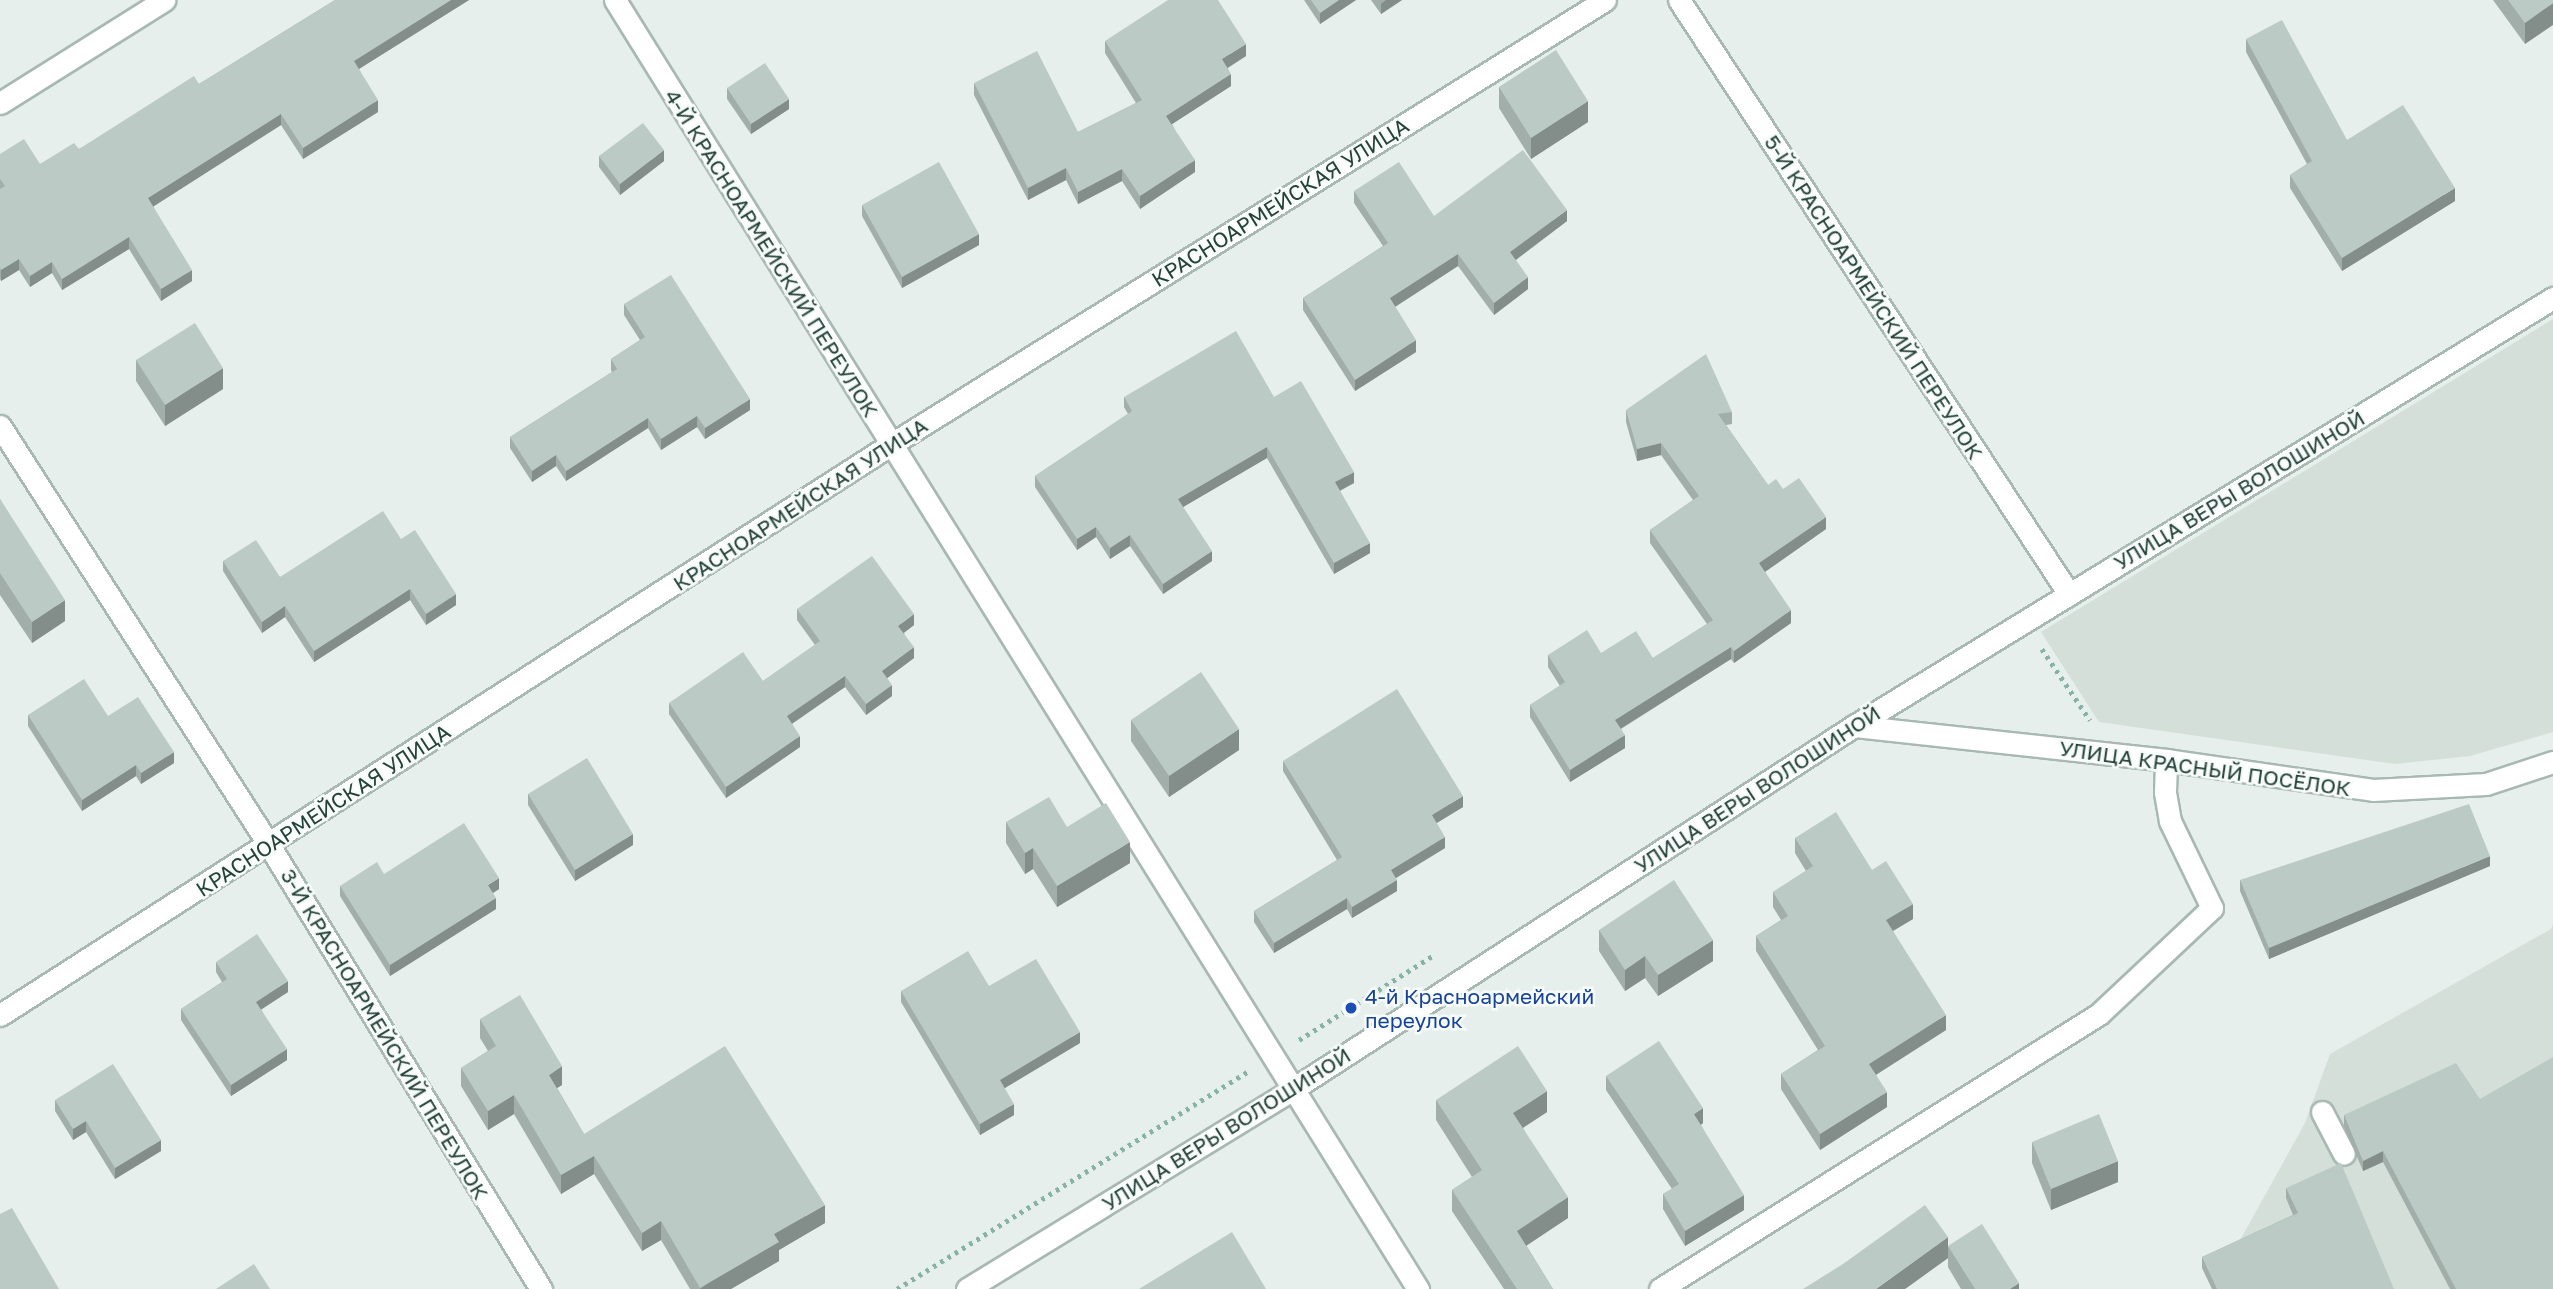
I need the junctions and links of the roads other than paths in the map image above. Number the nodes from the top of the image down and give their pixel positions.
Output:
1 (164, 0) edge
2 (615, 0) edge
3 (1605, 0) edge
4 (1679, 0) edge
5 (0, 103) edge
6 (2553, 298) edge
7 (0, 426) edge
8 (890, 445) junction
9 (2069, 594) junction
10 (1854, 726) junction
11 (2166, 760) junction
12 (2553, 762) edge
13 (270, 845) junction
14 (0, 1015) edge
15 (1293, 1089) junction
16 (2322, 1112) dead end
17 (2344, 1154) dead end
18 (541, 1289) edge
19 (967, 1289) edge
20 (1418, 1289) edge
21 (1660, 1289) edge

1 - 5 street
2 - 8 street, 4-Й КРАСНОАРМЕЙСКИЙ ПЕРЕУЛОК
3 - 8 street, КРАСНОАРМЕЙСКАЯ УЛИЦА
4 - 9 street, 5-Й КРАСНОАРМЕЙСКИЙ ПЕРЕУЛОК
6 - 9 street, УЛИЦА ВЕРЫ ВОЛОШИНОЙ
7 - 13 street, 3-Й КРАСНОАРМЕЙСКИЙ ПЕРЕУЛОК
8 - 13 street, КРАСНОАРМЕЙСКАЯ УЛИЦА
8 - 15 street, 4-Й КРАСНОАРМЕЙСКИЙ ПЕРЕУЛОК
9 - 10 street, УЛИЦА ВЕРЫ ВОЛОШИНОЙ
10 - 11 street, УЛИЦА КРАСНЫЙ ПОСЁЛОК
10 - 15 street, УЛИЦА ВЕРЫ ВОЛОШИНОЙ
11 - 12 street, УЛИЦА КРАСНЫЙ ПОСЁЛОК
11 - 21 street
13 - 14 street, КРАСНОАРМЕЙСКАЯ УЛИЦА
13 - 18 street, 3-Й КРАСНОАРМЕЙСКИЙ ПЕРЕУЛОК
15 - 19 street, УЛИЦА ВЕРЫ ВОЛОШИНОЙ
15 - 20 street, 4-Й КРАСНОАРМЕЙСКИЙ ПЕРЕУЛОК
16 - 17 street

